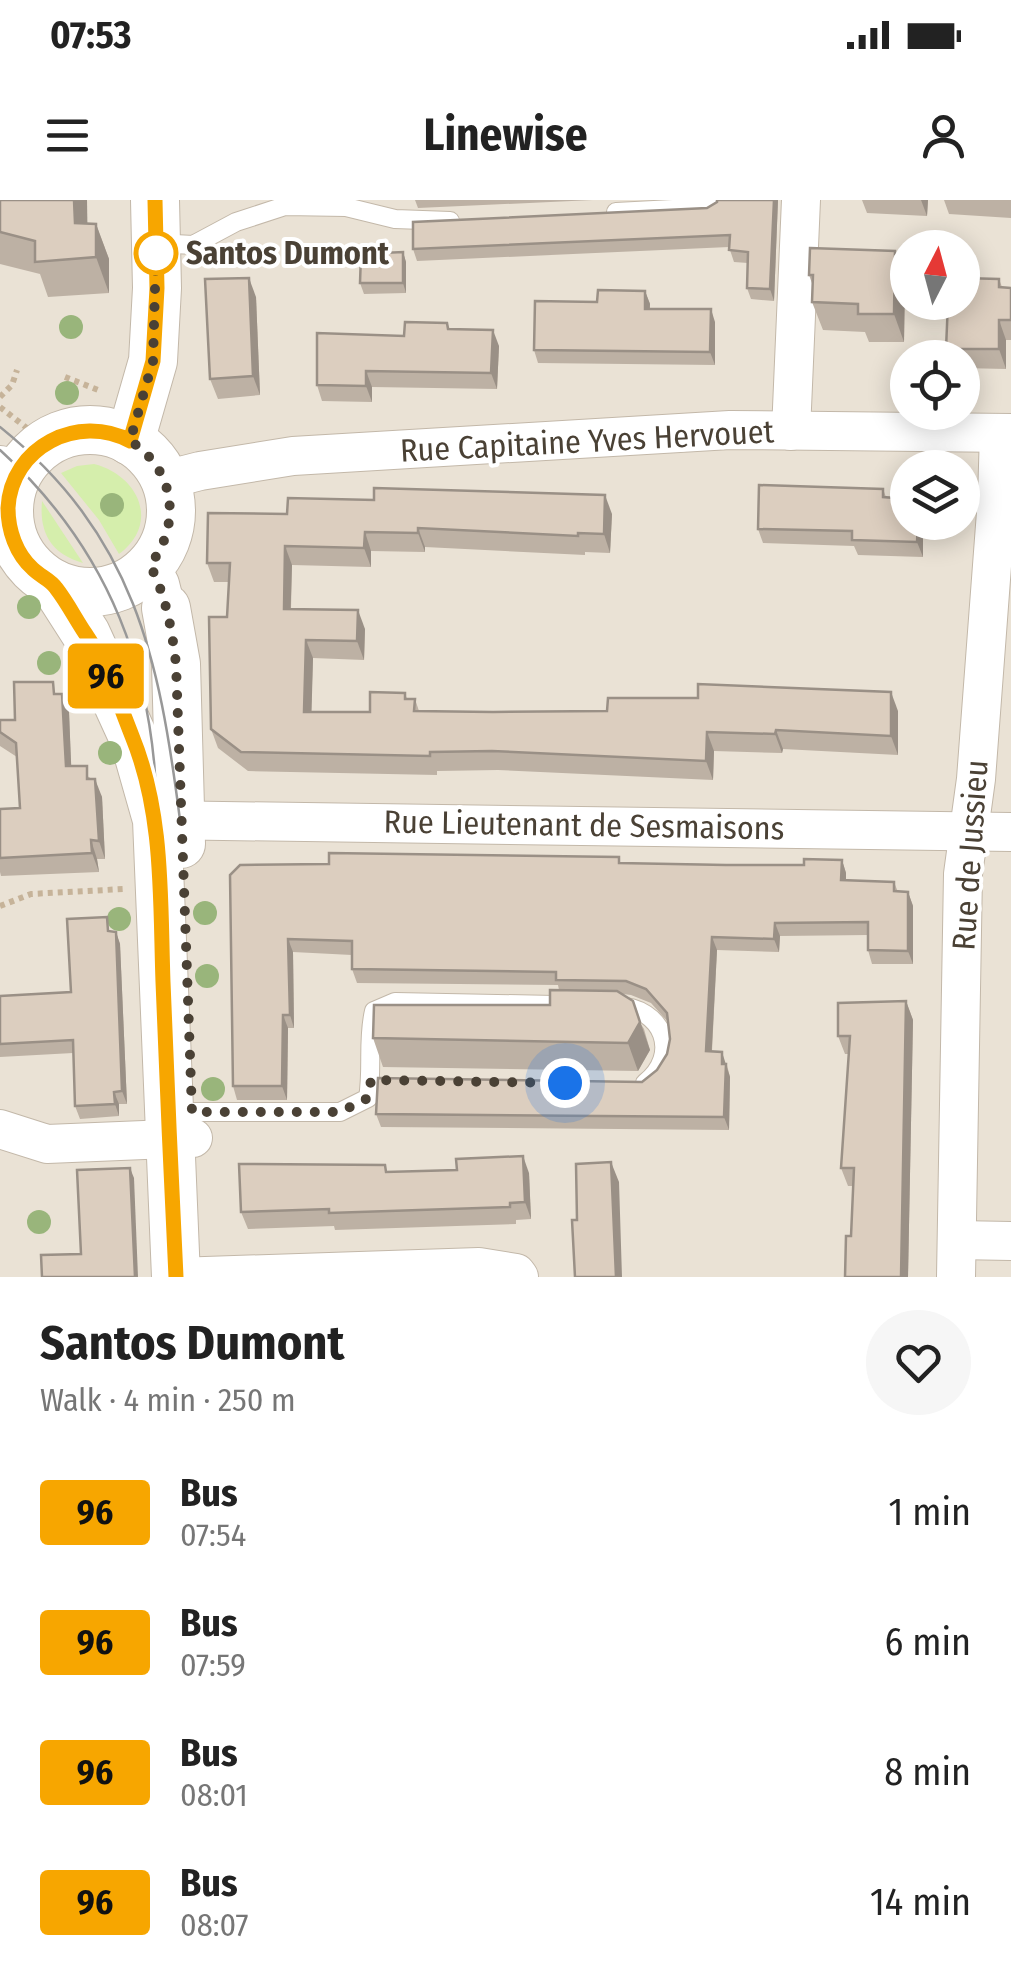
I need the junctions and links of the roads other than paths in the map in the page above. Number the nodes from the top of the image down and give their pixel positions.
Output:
1 (711, 200) edge
2 (801, 200) edge
3 (594, 214) edge
4 (478, 220) edge
5 (155, 222) edge
6 (791, 430) junction
7 (1005, 433) edge
8 (130, 441) junction
9 (22, 459) edge
10 (165, 480) junction
11 (4, 514) edge
12 (54, 584) junction
13 (158, 586) junction
14 (168, 820) junction
15 (968, 831) junction
16 (1011, 832) edge
17 (571, 1006) edge
18 (591, 1006) edge
19 (371, 1080) junction
20 (390, 1080) edge
21 (624, 1084) edge
22 (185, 1129) junction
23 (0, 1130) edge
24 (1011, 1241) edge
25 (956, 1258) edge
26 (176, 1277) edge
27 (199, 1277) edge
28 (519, 1277) edge

1 - 3 lane
2 - 6 street
4 - 5 lane
5 - 8 street
6 - 7 street, Rue Capitaine Yves Hervouet
6 - 10 street, Rue Capitaine Yves Hervouet
7 - 15 street, Rue de Jussieu
8 - 9 street
8 - 10 street
9 - 11 street
10 - 13 street
11 - 12 street
12 - 13 street
12 - 14 street
13 - 14 street
14 - 15 street, Rue Lieutenant de Sesmaisons
14 - 22 street
14 - 22 street
15 - 16 street, Rue Lieutenant de Sesmaisons
15 - 25 street, Rue de Jussieu
17 - 19 lane
18 - 21 lane
19 - 20 lane
19 - 22 lane
22 - 23 street
22 - 26 street
22 - 27 street
24 - 25 street
26 - 27 street
27 - 28 street

